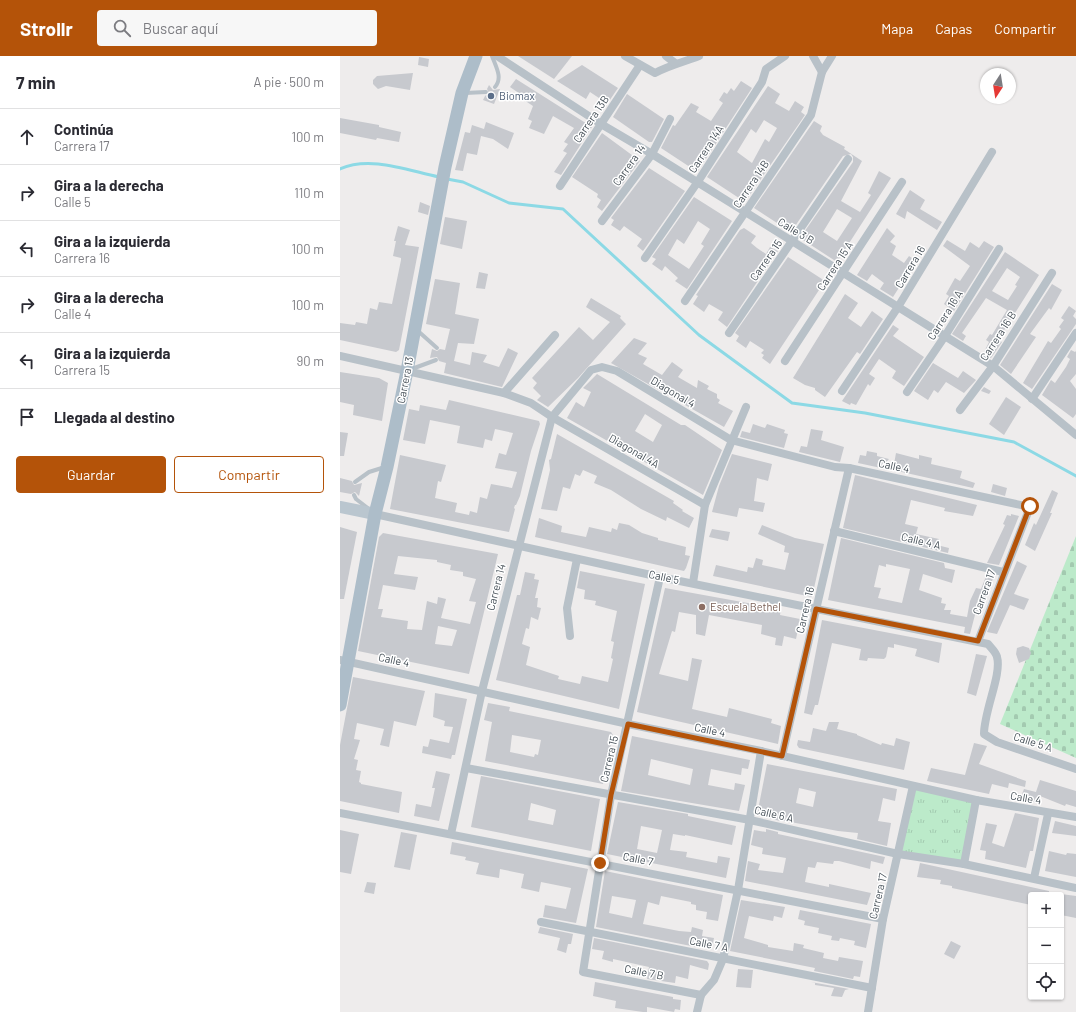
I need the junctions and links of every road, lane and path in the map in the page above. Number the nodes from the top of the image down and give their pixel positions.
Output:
1 (476, 56) edge
2 (492, 56) edge
3 (497, 56) edge
4 (625, 56) edge
5 (666, 56) edge
6 (699, 56) edge
7 (785, 56) edge
8 (813, 56) edge
9 (832, 56) edge
10 (675, 63) junction
11 (640, 65) junction
12 (822, 72) junction
13 (495, 87) dead end
14 (486, 92) dead end
15 (462, 93) junction
16 (670, 119) dead end
17 (601, 124) junction
18 (992, 152) dead end
19 (652, 154) junction
20 (848, 159) dead end
21 (902, 182) dead end
22 (697, 183) junction
23 (560, 186) dead end
24 (745, 213) junction
25 (602, 221) dead end
26 (792, 242) junction
27 (999, 249) dead end
28 (645, 258) dead end
29 (844, 273) junction
30 (1052, 273) dead end
31 (685, 301) dead end
32 (898, 307) junction
33 (415, 328) junction
34 (729, 333) dead end
35 (1076, 333) edge
36 (555, 335) dead end
37 (945, 336) junction
38 (437, 348) dead end
39 (340, 356) edge
40 (436, 360) dead end
41 (785, 362) dead end
42 (602, 366) joint
43 (993, 366) junction
44 (407, 371) junction
45 (842, 391) dead end
46 (504, 392) junction
47 (907, 392) dead end
48 (1032, 398) junction
49 (746, 407) dead end
50 (960, 410) dead end
51 (552, 417) junction
52 (1076, 435) edge
53 (731, 440) junction
54 (388, 467) junction
55 (849, 468) junction
56 (355, 482) dead end
57 (354, 495) dead end
58 (705, 504) junction
59 (340, 506) edge
60 (1030, 506) joint
61 (375, 514) junction
62 (834, 531) junction
63 (518, 545) junction
64 (577, 559) junction
65 (1003, 572) junction
66 (660, 577) junction
67 (693, 583) junction
68 (816, 609) junction
69 (570, 636) dead end
70 (978, 641) junction
71 (344, 661) edge
72 (482, 691) junction
73 (340, 705) edge
74 (628, 724) junction
75 (984, 734) joint
76 (761, 751) junction
77 (782, 756) junction
78 (466, 768) junction
79 (1076, 769) edge
80 (913, 786) junction
81 (611, 795) junction
82 (976, 800) junction
83 (340, 813) edge
84 (1048, 814) junction
85 (1076, 817) edge
86 (750, 820) junction
87 (451, 834) junction
88 (898, 854) junction
89 (600, 863) junction
90 (964, 864) junction
91 (1034, 878) junction
92 (1076, 888) edge
93 (738, 890) junction
94 (884, 919) junction
95 (541, 922) dead end
96 (588, 931) junction
97 (723, 959) junction
98 (583, 972) joint
99 (872, 988) junction
100 (701, 995) junction
101 (697, 1012) edge
102 (868, 1012) edge

1 - 15 main road, Carrera 13
2 - 13 lane
3 - 17 street, Calle 3 B
4 - 11 street
5 - 10 street
6 - 10 street
7 - 22 street, Carrera 14A
8 - 12 street
9 - 12 street, Carrera 14B
10 - 11 street
11 - 17 street, Carrera 13B
12 - 24 street, Carrera 14B
14 - 15 lane
15 - 33 main road, Carrera 13
16 - 19 street, Carrera 14
17 - 19 street, Calle 3 B
17 - 23 street, Carrera 13B
18 - 32 street, Carrera 16
19 - 22 street, Calle 3 B
19 - 25 street, Carrera 14
20 - 26 street, Carrera 15
21 - 29 street, Carrera 15 A
22 - 24 street, Calle 3 B
22 - 28 street, Carrera 14A
24 - 26 street, Calle 3 B
24 - 31 street, Carrera 14B
26 - 29 street, Calle 3 B
26 - 34 street, Carrera 15
27 - 37 street, Carrera 16 A
29 - 32 street, Calle 3 B
29 - 41 street, Carrera 15 A
30 - 43 street, Carrera 16 B
32 - 37 street, Calle 3 B
32 - 45 street, Carrera 16
33 - 38 lane
33 - 44 main road, Carrera 13
35 - 48 street
36 - 46 street
37 - 43 street, Calle 3 B
37 - 47 street, Carrera 16 A
39 - 44 street
40 - 44 lane
42 - 51 street, Carrera 14
42 - 53 street, Diagonal 4
43 - 48 street, Calle 3 B
43 - 50 street, Carrera 16 B
44 - 46 street
44 - 54 main road, Carrera 13
46 - 51 street
48 - 52 street, Calle 3 B
49 - 53 street
51 - 58 street, Diagonal 4A
51 - 63 street, Carrera 14
53 - 55 street, Calle 4
53 - 58 street
54 - 56 lane
54 - 61 main road, Carrera 13
55 - 60 street, Calle 4
55 - 62 street, Carrera 16
57 - 61 lane
58 - 67 street
59 - 61 street, Calle 5
60 - 65 street, Carrera 17
61 - 63 street, Calle 5
61 - 71 main road, Carrera 13
62 - 65 street, Calle 4 A
62 - 68 street, Carrera 16
63 - 64 street, Calle 5
63 - 72 street, Carrera 14
64 - 66 street, Calle 5
64 - 69 street
65 - 70 street, Carrera 17
66 - 67 street, Calle 5
66 - 74 street, Carrera 15
67 - 68 street, Calle 5
68 - 70 street, Calle 5
68 - 77 street, Carrera 16
70 - 75 street, Calle 5
71 - 72 street, Calle 4
71 - 73 main road, Carrera 13
72 - 74 street, Calle 4
72 - 78 street, Carrera 14
74 - 76 street, Calle 4
74 - 81 street, Carrera 15
75 - 79 street, Calle 5 A
76 - 77 street, Calle 4
76 - 86 street
77 - 80 street, Calle 4
78 - 81 street, Calle 6 A
78 - 87 street, Carrera 14
80 - 82 street, Calle 4
80 - 88 street, Carrera 17
81 - 86 street, Calle 6 A
81 - 89 street, Carrera 15
82 - 84 street, Calle 4
82 - 90 street
83 - 87 street, Calle 7
84 - 85 street, Calle 4
84 - 91 street
86 - 88 street, Calle 6 A
86 - 93 street
87 - 89 street, Calle 7
88 - 90 street, Calle 6 A
88 - 94 street, Carrera 17
89 - 93 street, Calle 7
89 - 96 street, Carrera 15
90 - 91 street, Calle 6 A
91 - 92 street, Calle 6 A
93 - 94 street, Calle 7
93 - 97 street
94 - 99 street, Carrera 17
95 - 96 street, Calle 7 A
96 - 97 street, Calle 7 A
96 - 98 street, Carrera 15
97 - 99 street, Calle 7 A
97 - 100 street
98 - 100 street, Calle 7 B
99 - 102 street, Carrera 17
100 - 101 street

